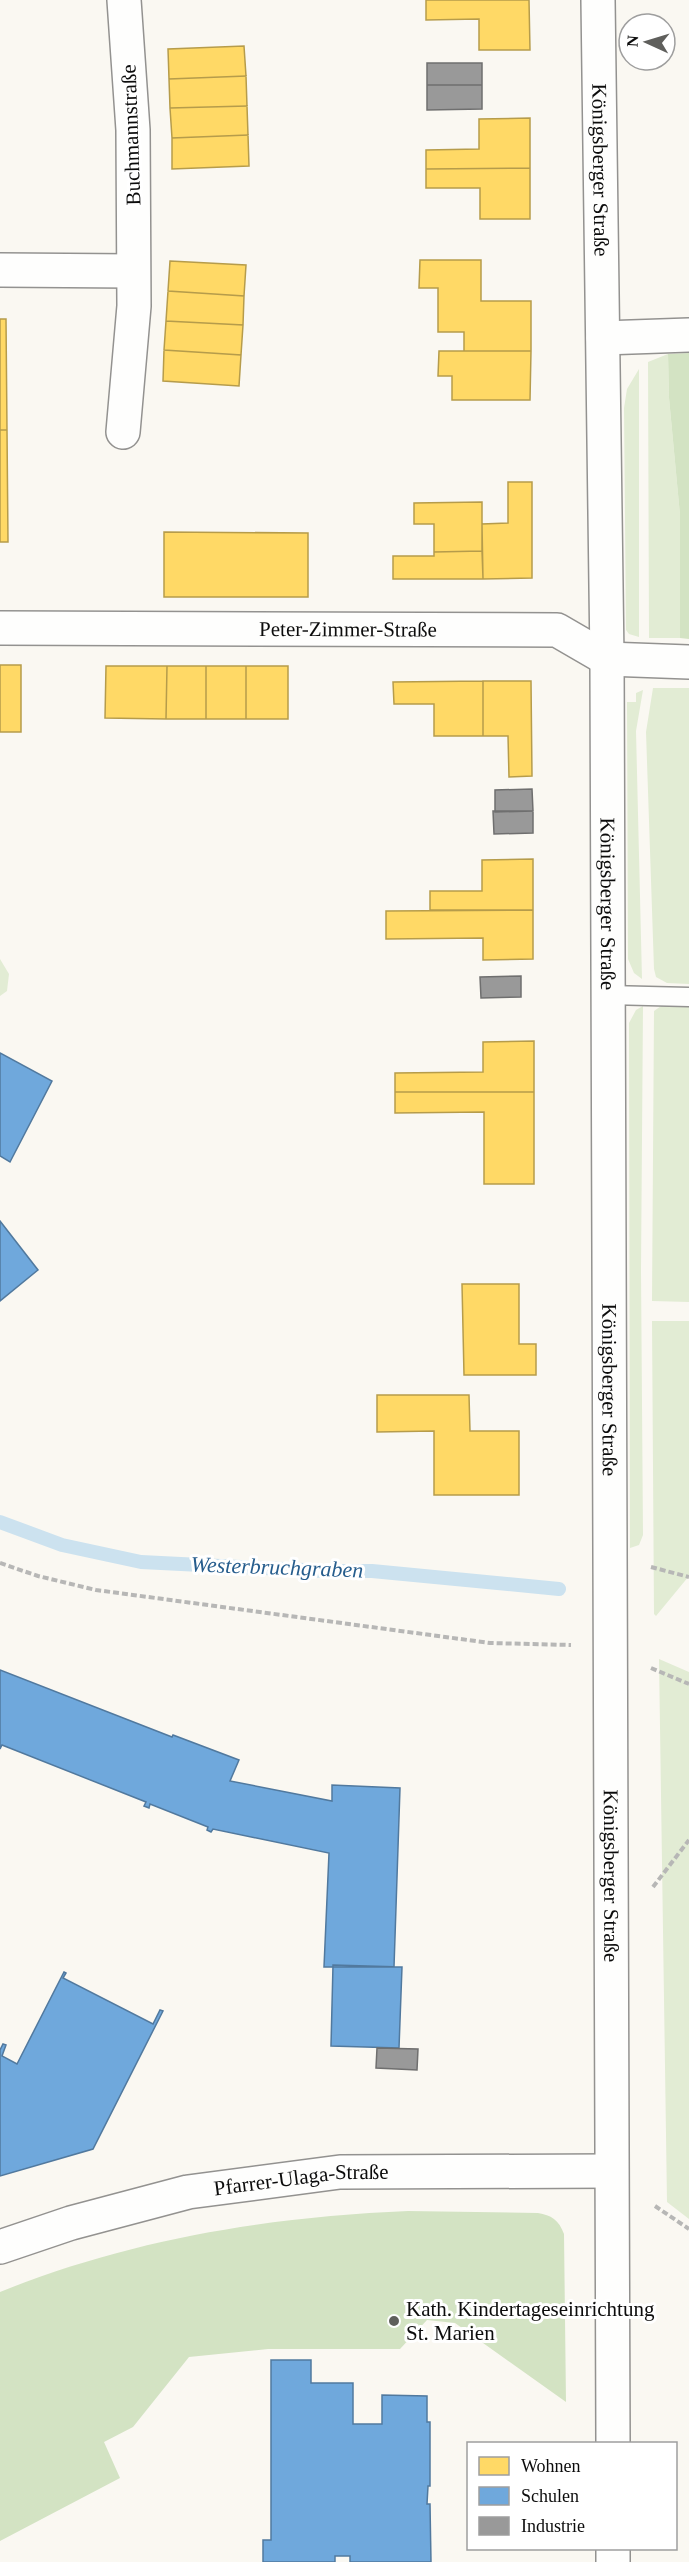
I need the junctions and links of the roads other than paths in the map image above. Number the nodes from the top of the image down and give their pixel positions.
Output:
1 (124, 0) edge
2 (598, 0) edge
3 (0, 270) edge
4 (133, 271) junction
5 (689, 335) edge
6 (603, 338) junction
7 (123, 432) dead end
8 (0, 628) edge
9 (607, 659) junction
10 (689, 662) edge
11 (608, 995) junction
12 (689, 997) edge
13 (611, 2171) junction
14 (0, 2247) edge
15 (613, 2442) edge

1 - 4 street, Buchmannstraße
2 - 6 street, Königsberger Straße
3 - 4 street
4 - 7 street, Buchmannstraße
5 - 6 street
6 - 9 street, Königsberger Straße
8 - 9 street, Peter-Zimmer-Straße
9 - 10 street, Peter-Zimmer-Straße
9 - 11 street, Königsberger Straße
11 - 12 lane
11 - 13 street, Königsberger Straße
13 - 14 street, Pfarrer-Ulaga-Straße
13 - 15 street, Königsberger Straße

